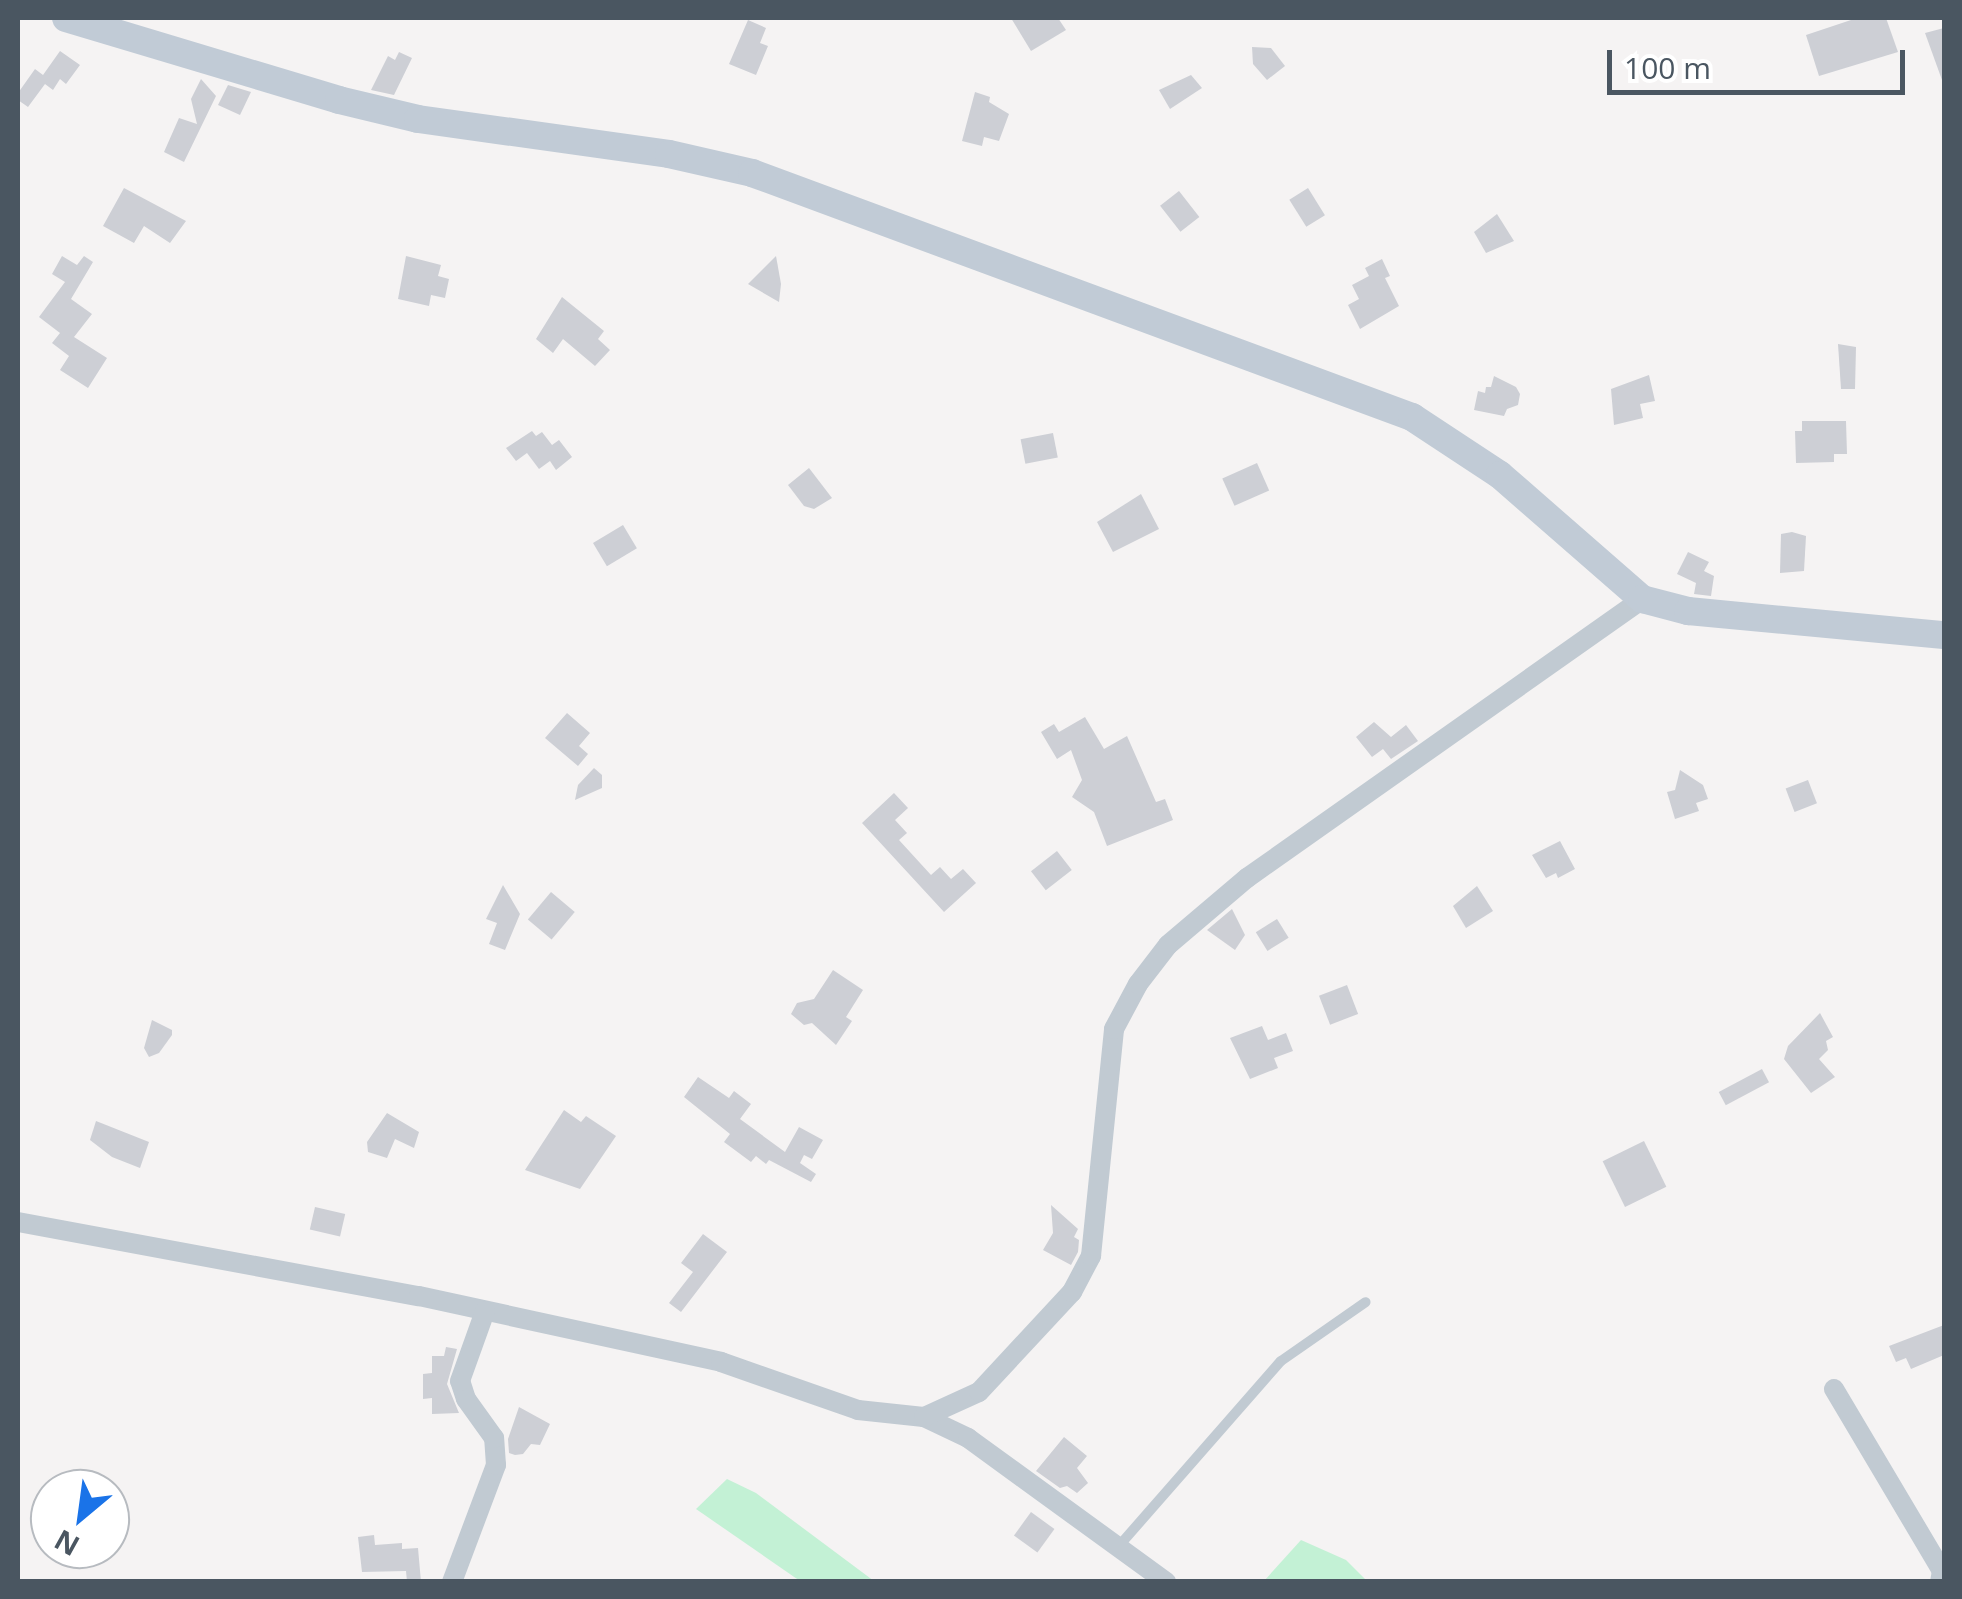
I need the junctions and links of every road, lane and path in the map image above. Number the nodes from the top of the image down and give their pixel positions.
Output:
1 (66, 18) edge
2 (1642, 600) junction
3 (1944, 635) edge
4 (18, 1222) edge
5 (1366, 1302) dead end
6 (485, 1310) junction
7 (1834, 1389) dead end
8 (924, 1417) junction
9 (1117, 1548) junction
10 (452, 1582) edge
11 (1166, 1582) edge
12 (1940, 1582) edge

1 - 2 main road
2 - 3 main road
2 - 8 street
4 - 6 street
5 - 9 lane
6 - 8 street
6 - 10 street
7 - 12 street
8 - 9 street
9 - 11 street

